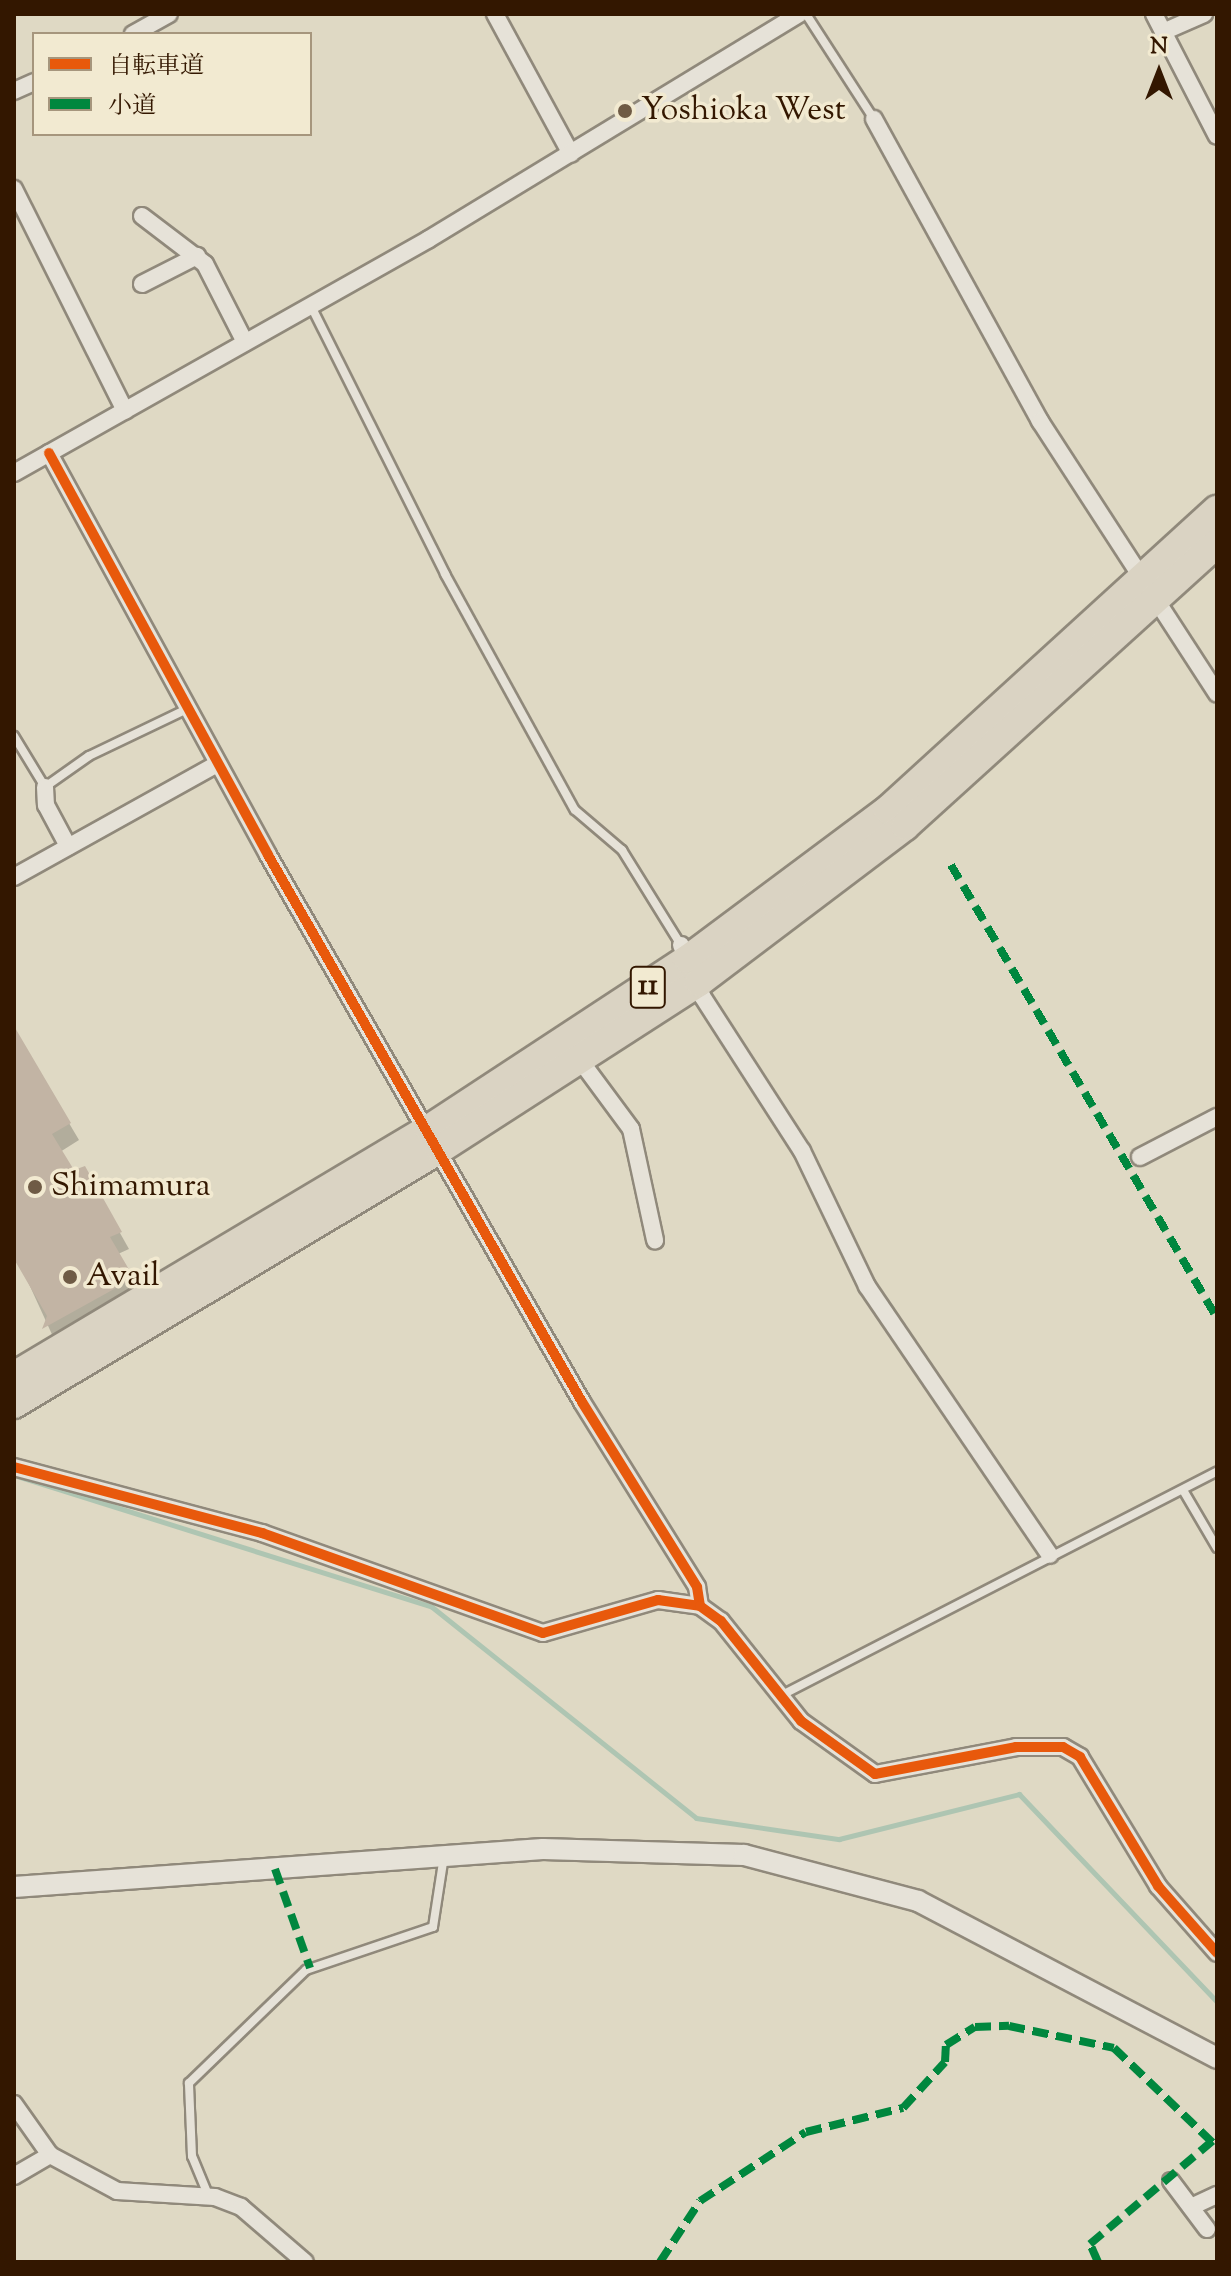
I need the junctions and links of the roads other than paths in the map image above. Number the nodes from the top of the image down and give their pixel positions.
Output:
1 (169, 14) edge
2 (495, 14) edge
3 (799, 14) edge
4 (806, 14) edge
5 (1154, 14) edge
6 (1204, 14) edge
7 (137, 32) edge
8 (1163, 32) junction
9 (874, 119) joint
10 (1217, 136) edge
11 (571, 154) junction
12 (14, 189) edge
13 (142, 216) dead end
14 (197, 256) junction
15 (142, 284) dead end
16 (310, 305) junction
17 (245, 342) junction
18 (125, 411) junction
19 (49, 453) junction
20 (14, 473) edge
21 (1217, 510) edge
22 (1217, 543) edge
23 (1152, 590) junction
24 (1217, 694) edge
25 (187, 709) junction
26 (14, 736) edge
27 (217, 764) junction
28 (45, 787) junction
29 (68, 846) junction
30 (14, 877) edge
31 (690, 962) junction
32 (580, 1060) junction
33 (1217, 1117) edge
34 (434, 1139) junction
35 (1140, 1157) dead end
36 (655, 1240) dead end
37 (14, 1376) edge
38 (14, 1404) edge
39 (14, 1467) edge
40 (1217, 1471) edge
41 (1183, 1490) junction
42 (1217, 1548) edge
43 (1050, 1555) junction
44 (700, 1606) junction
45 (782, 1695) junction
46 (444, 1855) junction
47 (14, 1887) edge
48 (1217, 1953) edge
49 (1217, 2058) edge
50 (14, 2104) edge
51 (50, 2155) junction
52 (14, 2176) edge
53 (1171, 2181) dead end
54 (1217, 2195) edge
55 (209, 2197) junction
56 (1191, 2207) junction
57 (1207, 2229) dead end
58 (305, 2262) edge

1 - 7 street
2 - 11 street
3 - 11 street
4 - 9 lane
5 - 8 street
6 - 8 street
8 - 10 street
9 - 23 street
11 - 16 street
12 - 18 street
13 - 14 street
14 - 15 street
14 - 17 street
16 - 17 street
16 - 31 lane
17 - 18 street
18 - 19 street
19 - 20 street
19 - 25 street
21 - 23 highway, 11
22 - 23 highway, 11
23 - 24 street
23 - 31 highway, 11
25 - 27 street
25 - 28 lane
26 - 28 lane
27 - 29 street
27 - 34 street
28 - 29 street
29 - 30 street
31 - 32 highway, 11
31 - 34 highway, 11
31 - 43 street
32 - 34 highway, 11
32 - 36 street
33 - 35 street
34 - 37 highway, 11
34 - 38 highway, 11
34 - 44 street
39 - 44 street
40 - 41 lane
41 - 42 lane
41 - 43 lane
43 - 45 lane
44 - 45 street
45 - 48 street
46 - 47 street
46 - 49 street
46 - 55 lane
50 - 51 street
51 - 52 street
51 - 55 street
53 - 56 street
54 - 56 street
55 - 58 street
56 - 57 street

